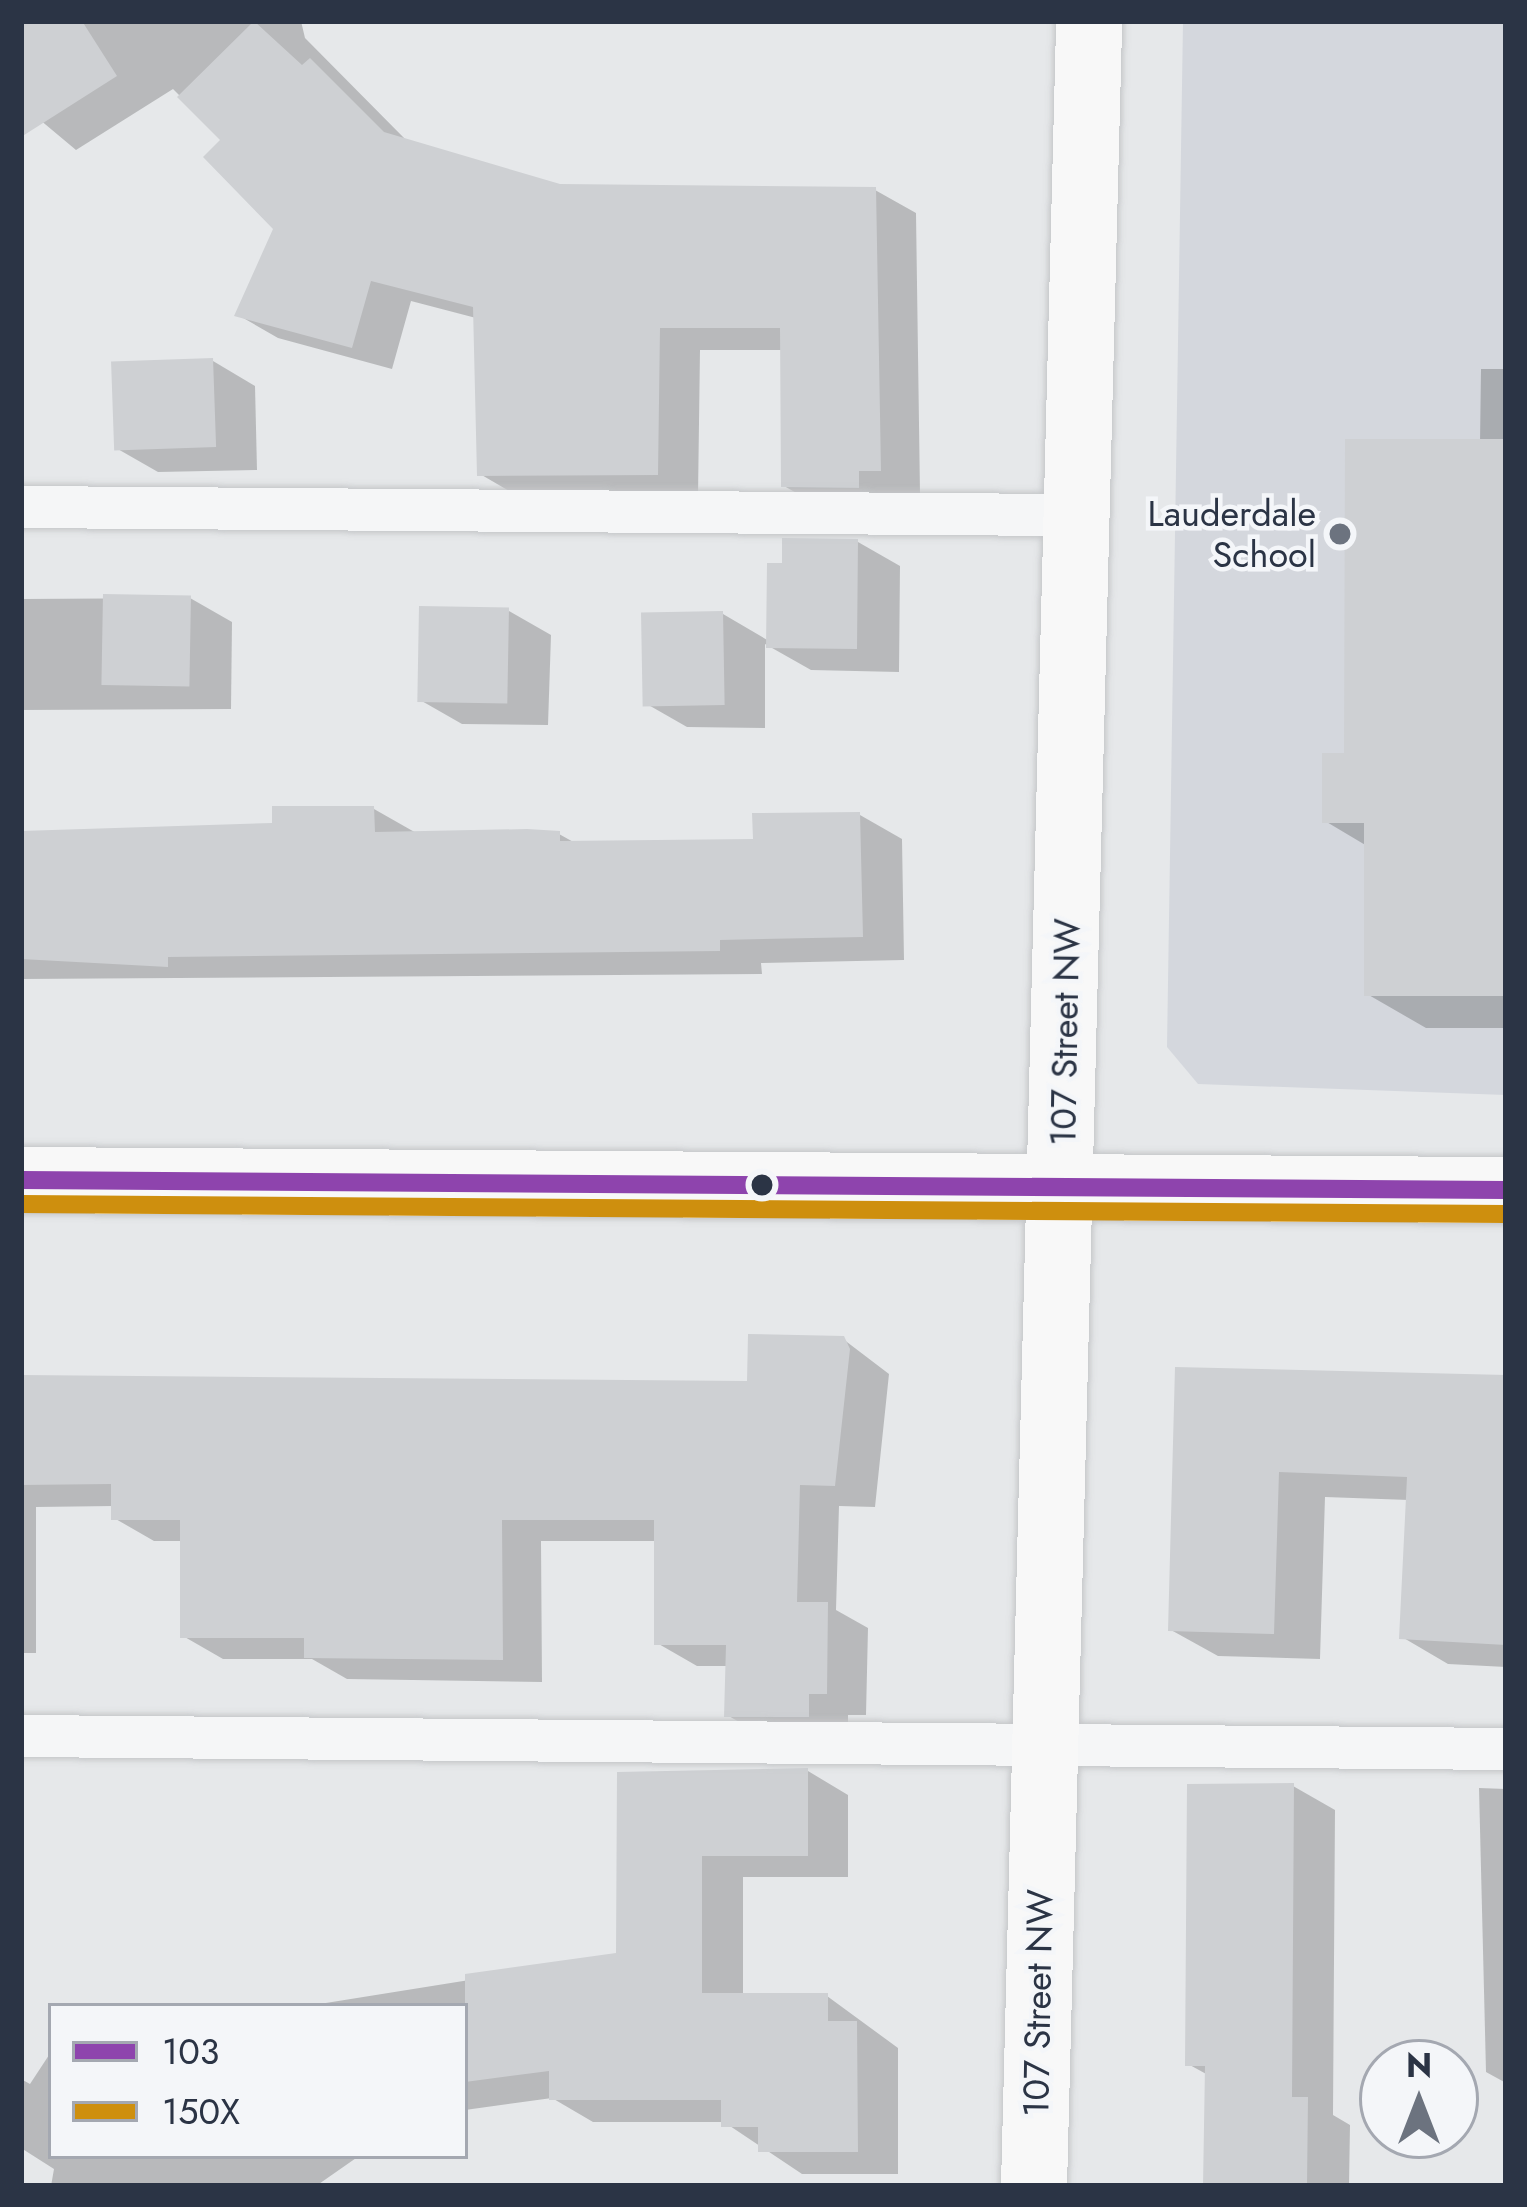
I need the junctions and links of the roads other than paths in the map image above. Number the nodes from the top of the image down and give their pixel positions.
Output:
1 (1089, 21) edge
2 (21, 507) edge
3 (1074, 515) junction
4 (21, 1180) edge
5 (1063, 1181) junction
6 (1506, 1190) edge
7 (21, 1736) edge
8 (1044, 1739) junction
9 (1506, 1749) edge
10 (1034, 2186) edge

1 - 3 street, 107 Street NW
2 - 3 lane
3 - 5 street, 107 Street NW
4 - 5 street
5 - 6 street
5 - 8 street, 107 Street NW
7 - 8 lane
8 - 9 lane
8 - 10 street, 107 Street NW

